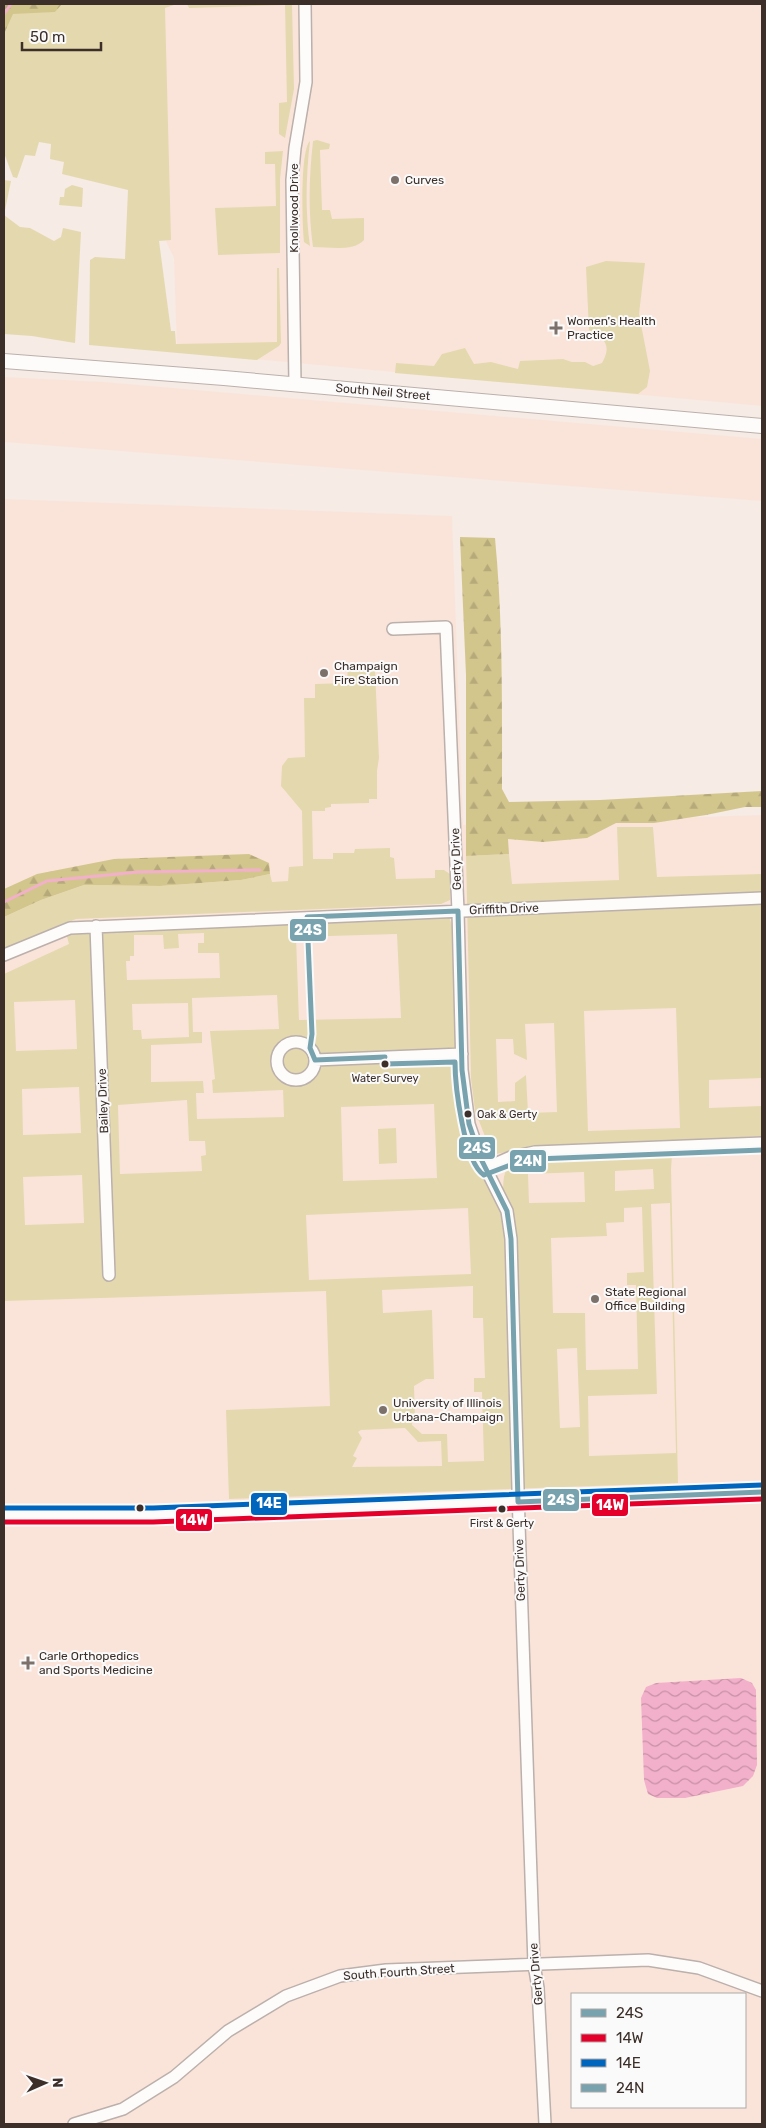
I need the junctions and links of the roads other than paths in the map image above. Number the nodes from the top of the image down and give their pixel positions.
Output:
1 (305, 4) edge
2 (4, 361) edge
3 (295, 384) junction
4 (762, 426) edge
5 (393, 629) dead end
6 (762, 898) edge
7 (458, 911) junction
8 (96, 926) junction
9 (4, 955) edge
10 (462, 1054) junction
11 (315, 1060) dead end
12 (762, 1143) edge
13 (486, 1168) junction
14 (109, 1276) dead end
15 (762, 1492) edge
16 (518, 1502) junction
17 (4, 1514) edge
18 (534, 1964) junction
19 (762, 1991) edge
20 (74, 2124) edge
21 (545, 2124) edge

1 - 3 street, Knollwood Drive
2 - 3 main road, South Neil Street
3 - 4 main road, South Neil Street
5 - 7 street, Gerty Drive
6 - 7 street, Griffith Drive
7 - 8 street, Griffith Drive
7 - 10 street, Gerty Drive
8 - 9 street, Griffith Drive
8 - 14 street, Bailey Drive
10 - 11 street
10 - 13 street, Gerty Drive
12 - 13 street
13 - 16 street, Gerty Drive
15 - 16 street
16 - 17 street
16 - 18 street, Gerty Drive
18 - 19 street, South Fourth Street
18 - 20 street, South Fourth Street
18 - 21 street, Gerty Drive

